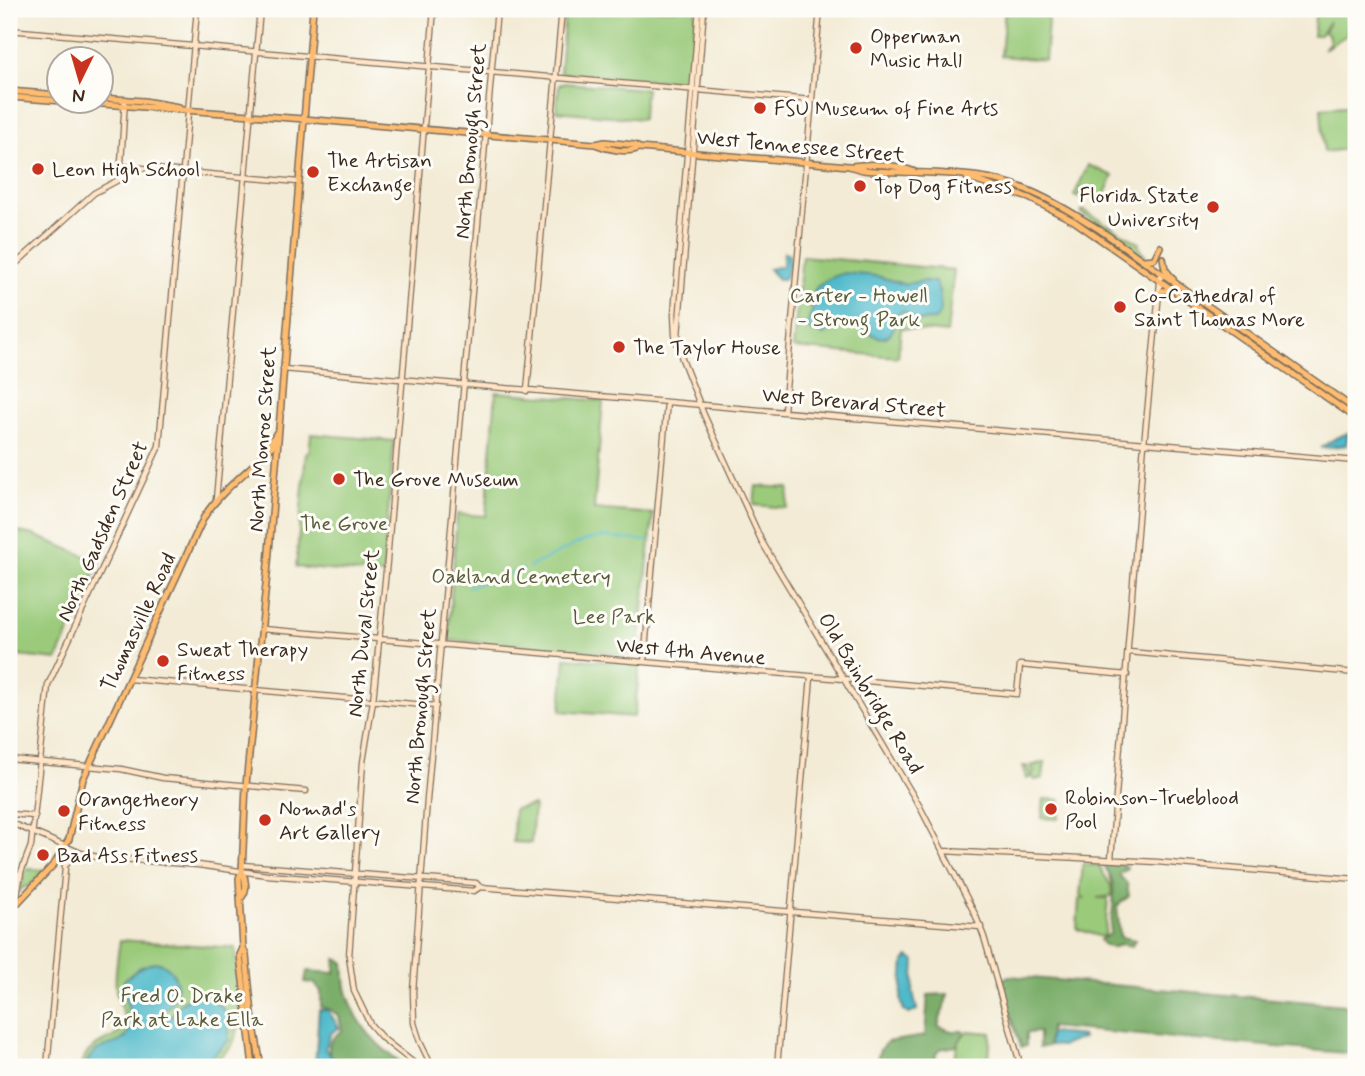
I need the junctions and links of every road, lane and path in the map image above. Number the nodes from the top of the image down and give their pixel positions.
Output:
1 (197, 9) edge
2 (260, 9) edge
3 (313, 9) edge
4 (434, 9) edge
5 (497, 9) edge
6 (562, 9) edge
7 (702, 9) edge
8 (820, 9) edge
9 (9, 30) edge
10 (194, 46) junction
11 (256, 51) junction
12 (309, 56) junction
13 (429, 66) junction
14 (492, 72) junction
15 (555, 77) junction
16 (695, 90) junction
17 (9, 91) edge
18 (46, 94) edge
19 (9, 97) edge
20 (46, 100) edge
21 (813, 100) junction
22 (116, 101) edge
23 (116, 103) edge
24 (125, 103) junction
25 (188, 110) junction
26 (251, 115) junction
27 (304, 119) junction
28 (423, 129) junction
29 (486, 135) junction
30 (550, 140) junction
31 (691, 152) junction
32 (806, 162) junction
33 (120, 166) junction
34 (183, 172) junction
35 (961, 176) junction
36 (245, 177) junction
37 (298, 182) junction
38 (1160, 247) dead end
39 (1163, 258) dead end
40 (1142, 260) junction
41 (9, 270) edge
42 (1159, 272) junction
43 (1159, 281) junction
44 (1180, 287) junction
45 (1174, 291) junction
46 (1157, 299) junction
47 (282, 369) junction
48 (402, 380) junction
49 (464, 385) junction
50 (527, 391) junction
51 (667, 402) junction
52 (700, 405) junction
53 (1356, 410) edge
54 (784, 411) junction
55 (1356, 418) edge
56 (278, 429) junction
57 (277, 441) junction
58 (1144, 444) junction
59 (264, 456) junction
60 (276, 459) junction
61 (1356, 460) edge
62 (219, 485) junction
63 (226, 489) junction
64 (216, 500) junction
65 (262, 629) junction
66 (379, 639) junction
67 (442, 645) junction
68 (1129, 652) junction
69 (644, 662) junction
70 (1356, 673) edge
71 (1127, 675) junction
72 (811, 677) junction
73 (130, 679) junction
74 (845, 680) junction
75 (256, 690) junction
76 (373, 701) junction
77 (436, 706) junction
78 (9, 759) edge
79 (39, 761) junction
80 (89, 765) junction
81 (246, 785) junction
82 (306, 791) dead end
83 (9, 814) edge
84 (34, 816) junction
85 (9, 822) edge
86 (33, 833) junction
87 (64, 845) junction
88 (943, 850) junction
89 (956, 851) junction
90 (86, 855) junction
91 (1111, 859) junction
92 (55, 863) junction
93 (949, 863) junction
94 (242, 868) junction
95 (267, 868) junction
96 (65, 869) junction
97 (20, 872) junction
98 (355, 873) junction
99 (267, 875) junction
100 (398, 877) junction
101 (422, 879) junction
102 (1356, 879) edge
103 (355, 881) junction
104 (397, 884) junction
105 (421, 886) junction
106 (9, 887) edge
107 (480, 887) junction
108 (15, 905) junction
109 (9, 910) edge
110 (790, 912) junction
111 (981, 926) junction
112 (246, 989) junction
113 (47, 1067) edge
114 (253, 1067) edge
115 (261, 1067) edge
116 (419, 1067) edge
117 (432, 1067) edge
118 (777, 1067) edge
119 (1021, 1067) edge

1 - 10 street, North Gadsden Street
2 - 11 street
3 - 12 main road, North Monroe Street
4 - 13 street, North Duval Street
5 - 14 street, North Bronough Street
6 - 15 street
7 - 16 street, Old Bainbridge Road
8 - 21 street
9 - 10 street
10 - 11 street
10 - 25 street, North Gadsden Street
11 - 12 street
11 - 26 street
12 - 13 street
12 - 27 main road, North Monroe Street
13 - 14 street
13 - 28 street, North Duval Street
14 - 15 street
14 - 29 street, North Bronough Street
15 - 16 street
15 - 30 street
16 - 21 street
16 - 31 street, Old Bainbridge Road
17 - 18 main road
19 - 20 main road
21 - 32 street
22 - 24 main road
23 - 24 main road
24 - 25 main road, West Tennessee Street
24 - 33 street
25 - 26 main road, West Tennessee Street
25 - 34 street, North Gadsden Street
26 - 27 main road, West Tennessee Street
26 - 36 street
27 - 28 main road, West Tennessee Street
27 - 37 main road, North Monroe Street
28 - 29 main road, West Tennessee Street
28 - 48 street, North Duval Street
29 - 30 main road, West Tennessee Street
29 - 49 street, North Bronough Street
30 - 31 main road, West Tennessee Street
30 - 50 street
31 - 32 main road, West Tennessee Street
31 - 52 street, Old Bainbridge Road
32 - 35 main road, West Tennessee Street
32 - 54 street
33 - 34 street
33 - 41 street
34 - 36 street
34 - 79 street, North Gadsden Street
35 - 40 main road, West Tennessee Street
35 - 43 main road, West Tennessee Street
36 - 37 street
36 - 62 street
37 - 47 main road, North Monroe Street
38 - 40 main road
39 - 44 main road
40 - 42 main road, West Tennessee Street
42 - 43 street
42 - 44 main road, West Tennessee Street
43 - 45 main road, West Tennessee Street
43 - 46 street
44 - 53 main road, West Tennessee Street
45 - 46 main road
45 - 55 main road, West Tennessee Street
46 - 58 street
47 - 48 street, West Brevard Street
47 - 56 main road, North Monroe Street
48 - 49 street, West Brevard Street
48 - 66 street, North Duval Street
49 - 50 street, West Brevard Street
49 - 67 street, North Bronough Street
50 - 51 street, West Brevard Street
51 - 52 street, West Brevard Street
51 - 69 street
52 - 54 street, West Brevard Street
52 - 74 street, Old Bainbridge Road
54 - 58 street, West Brevard Street
56 - 57 main road, North Monroe Street
56 - 59 main road, Thomasville Road
57 - 59 main road, Thomasville Road
57 - 60 main road, North Monroe Street
58 - 61 street, West Brevard Street
58 - 68 street
59 - 60 main road
59 - 63 main road, Thomasville Road
60 - 65 main road, North Monroe Street
62 - 63 street
62 - 64 street
63 - 64 main road, Thomasville Road
64 - 73 main road, Thomasville Road
65 - 66 street, West 4th Avenue
65 - 75 main road, North Monroe Street
66 - 67 street, West 4th Avenue
66 - 76 street, North Duval Street
67 - 69 street, West 4th Avenue
67 - 77 street, North Bronough Street
68 - 70 street
68 - 71 street
69 - 72 street, West 4th Avenue
71 - 74 street, West 4th Avenue
71 - 91 street
72 - 74 street, West 4th Avenue
72 - 110 street
73 - 75 street
73 - 80 main road, Thomasville Road
74 - 88 street, Old Bainbridge Road
75 - 76 street
75 - 81 main road, North Monroe Street
76 - 77 street
76 - 98 street, North Duval Street
77 - 101 street, North Bronough Street
78 - 79 street
79 - 80 street
79 - 84 street, North Gadsden Street
80 - 81 street
80 - 87 main road, Thomasville Road
81 - 82 street
81 - 94 main road, North Monroe Street
83 - 84 street
84 - 86 street, North Gadsden Street
85 - 86 street
86 - 87 street
86 - 97 street, North Gadsden Street
87 - 90 street
87 - 92 main road, Thomasville Road
87 - 96 street
88 - 89 street
88 - 93 street, Old Bainbridge Road
89 - 91 street
89 - 93 street
90 - 94 street
90 - 96 street
91 - 102 street
92 - 96 street
92 - 108 main road, Thomasville Road
93 - 111 street, Old Bainbridge Road
94 - 95 street
94 - 99 street
94 - 112 main road, North Monroe Street
95 - 98 street
95 - 99 street
96 - 113 street
97 - 106 street, North Gadsden Street
97 - 108 street
98 - 100 street
98 - 103 street, North Duval Street
99 - 103 street
100 - 101 street
100 - 104 street
101 - 105 street, North Bronough Street
101 - 107 street
103 - 104 street
103 - 116 street, North Duval Street
104 - 105 street
105 - 107 street
105 - 117 street, North Bronough Street
107 - 110 street
108 - 109 main road, Thomasville Road
110 - 111 street
110 - 118 street
111 - 119 street, Old Bainbridge Road
112 - 114 main road, North Monroe Street
112 - 115 main road, North Monroe Street

